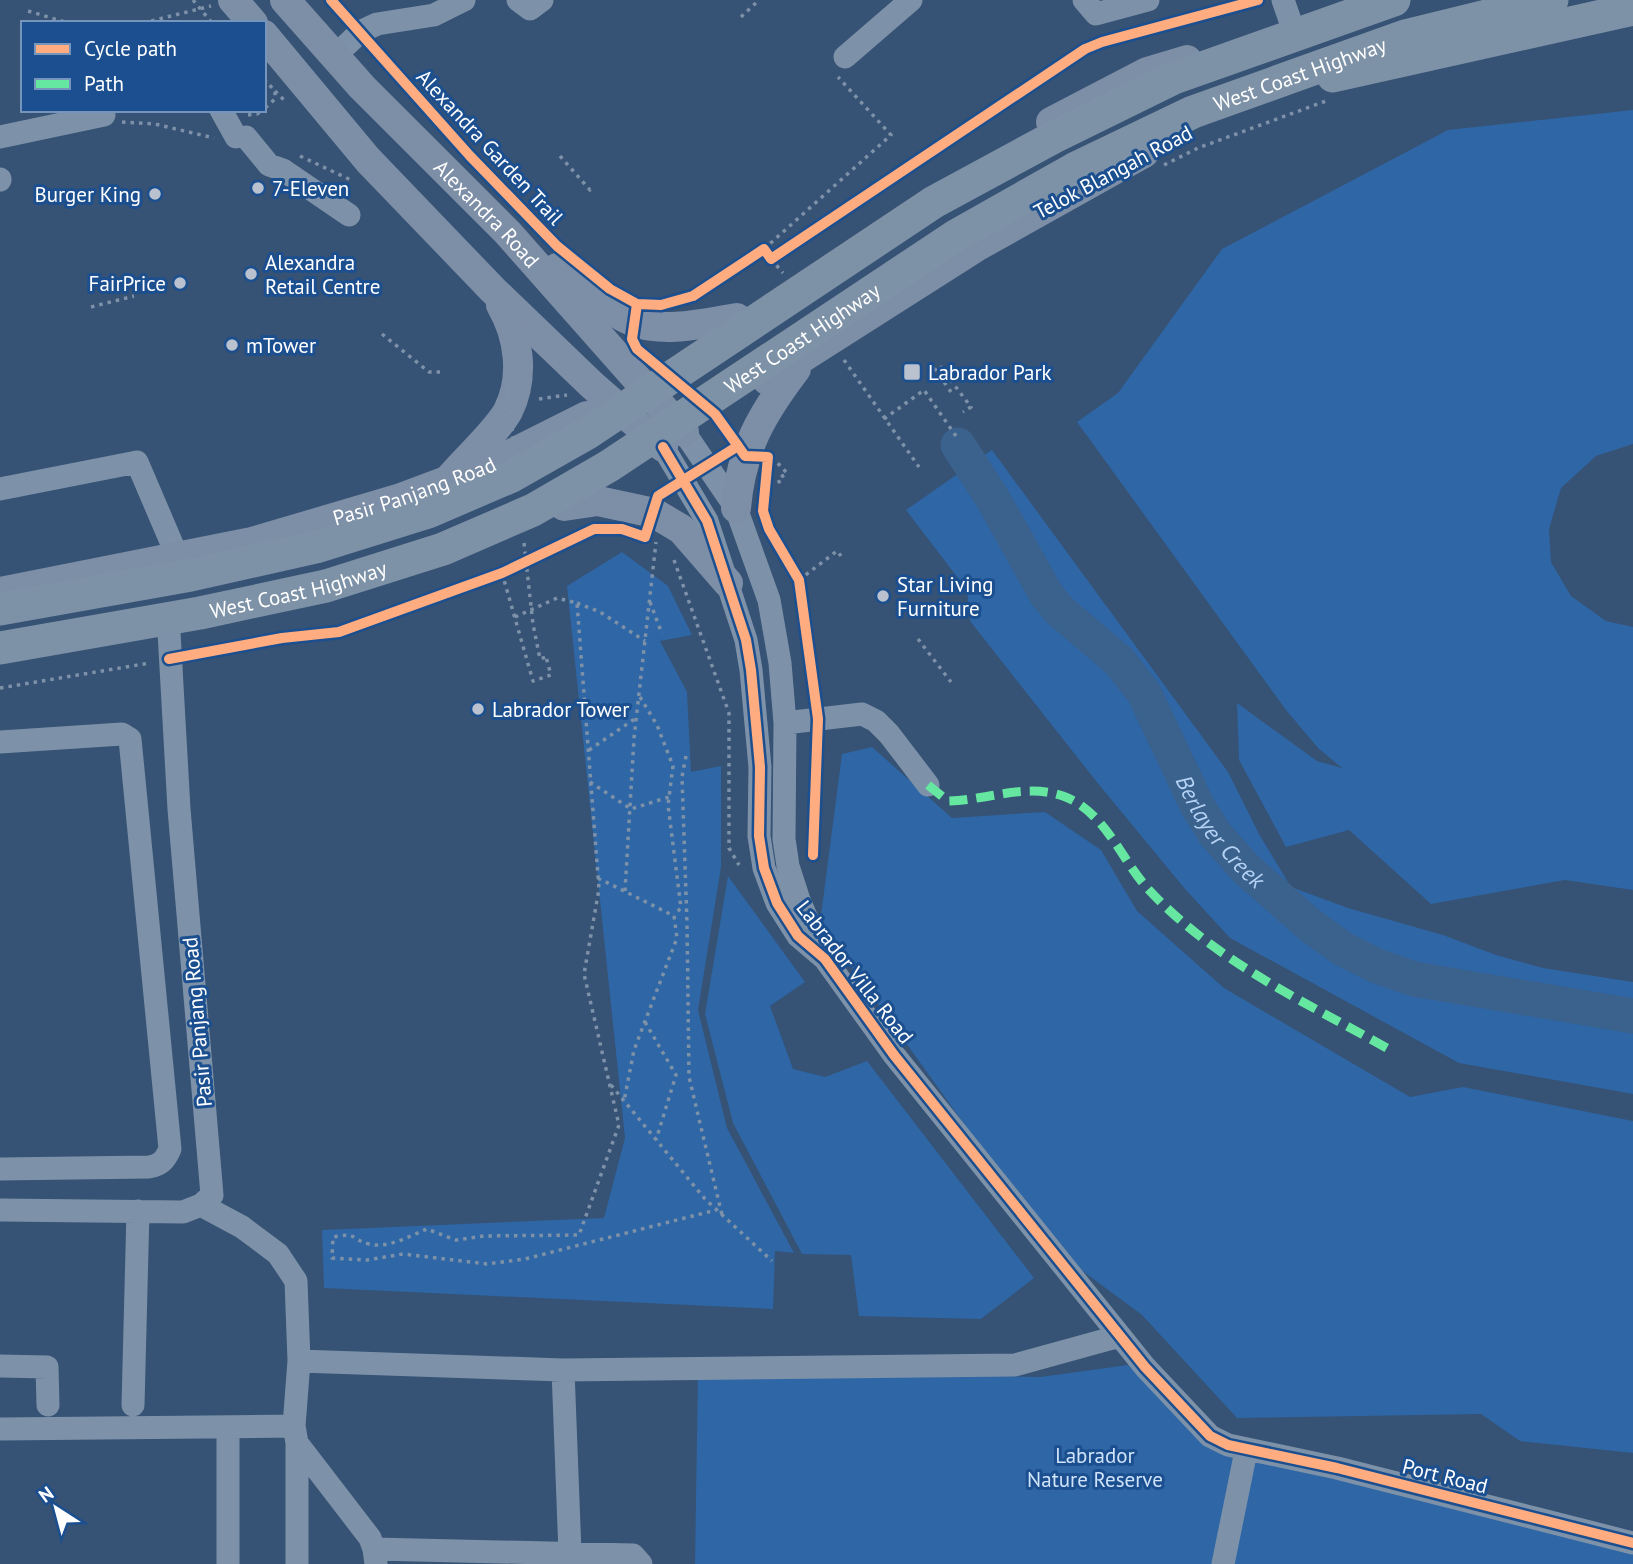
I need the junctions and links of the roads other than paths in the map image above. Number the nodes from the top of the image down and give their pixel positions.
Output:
1 (233, 0) edge
2 (285, 0) edge
3 (464, 0) edge
4 (519, 0) edge
5 (542, 0) edge
6 (911, 0) edge
7 (1084, 0) edge
8 (1148, 0) edge
9 (1372, 0) edge
10 (1394, 0) edge
11 (1552, 0) edge
12 (1611, 0) edge
13 (1633, 9) edge
14 (1287, 13) edge
15 (251, 21) edge
16 (266, 37) edge
17 (334, 57) junction
18 (841, 67) road end
19 (1330, 88) junction
20 (1099, 95) junction
21 (222, 112) edge
22 (91, 114) edge
23 (0, 136) edge
24 (1114, 168) junction
25 (349, 215) dead end
26 (508, 233) junction
27 (493, 290) junction
28 (737, 318) junction
29 (807, 355) junction
30 (642, 383) junction
31 (613, 402) junction
32 (673, 440) junction
33 (445, 483) junction
34 (0, 489) edge
35 (398, 499) junction
36 (564, 506) junction
37 (736, 508) junction
38 (454, 556) junction
39 (178, 558) junction
40 (728, 583) junction
41 (0, 592) edge
42 (0, 609) edge
43 (169, 645) junction
44 (0, 648) edge
45 (0, 660) edge
46 (785, 727) junction
47 (758, 739) junction
48 (0, 742) edge
49 (928, 785) dead end
50 (825, 960) junction
51 (0, 1169) edge
52 (206, 1200) junction
53 (0, 1210) edge
54 (138, 1211) junction
55 (1120, 1336) junction
56 (299, 1361) junction
57 (0, 1366) edge
58 (563, 1370) junction
59 (48, 1405) dead end
60 (133, 1405) dead end
61 (228, 1428) junction
62 (0, 1429) edge
63 (296, 1435) junction
64 (1246, 1451) junction
65 (1633, 1543) edge
66 (570, 1553) junction
67 (375, 1557) edge
68 (228, 1564) edge
69 (297, 1564) edge
70 (641, 1564) edge
71 (1223, 1564) edge

1 - 15 main road
2 - 17 main road, Alexandra Road
3 - 17 street
4 - 5 street
6 - 18 street
7 - 8 street
9 - 14 main road
10 - 42 highway, West Coast Highway, bridge
11 - 44 highway, West Coast Highway, bridge
12 - 19 main road, Telok Blangah Road
13 - 19 highway
14 - 20 main road
16 - 27 main road
17 - 26 main road, Alexandra Road
19 - 24 main road, Telok Blangah Road
20 - 24 main road
20 - 28 main road
21 - 25 street
22 - 23 street
24 - 29 main road, Telok Blangah Road
26 - 28 main road
26 - 30 main road, Alexandra Road
27 - 31 main road
27 - 33 main road
28 - 30 main road
29 - 32 main road, Telok Blangah Road
29 - 37 main road
30 - 31 main road
30 - 32 main road, Alexandra Road
31 - 32 main road
31 - 33 main road, Pasir Panjang Road
32 - 36 main road
32 - 37 street, Labrador Villa Road
32 - 40 street, Labrador Villa Road
33 - 35 main road, Pasir Panjang Road
34 - 39 street
35 - 38 main road
35 - 39 main road, Pasir Panjang Road
36 - 38 main road
36 - 40 main road
37 - 46 street, Labrador Villa Road
38 - 43 main road
39 - 41 main road, Pasir Panjang Road
40 - 47 street, Labrador Villa Road
43 - 45 main road
43 - 52 street, Pasir Panjang Road
46 - 47 street
46 - 49 street
46 - 50 street, Labrador Villa Road
47 - 50 street, Labrador Villa Road
48 - 51 street
50 - 55 street, Labrador Villa Road
52 - 54 street
52 - 56 street
53 - 54 street
54 - 60 street
55 - 58 street
55 - 64 street, Labrador Villa Road
56 - 58 street
56 - 63 street
57 - 59 street
58 - 66 street
61 - 62 street
61 - 63 street
61 - 68 street
63 - 67 street
63 - 69 street
64 - 65 street, Port Road
64 - 71 street
66 - 67 street
66 - 70 street

